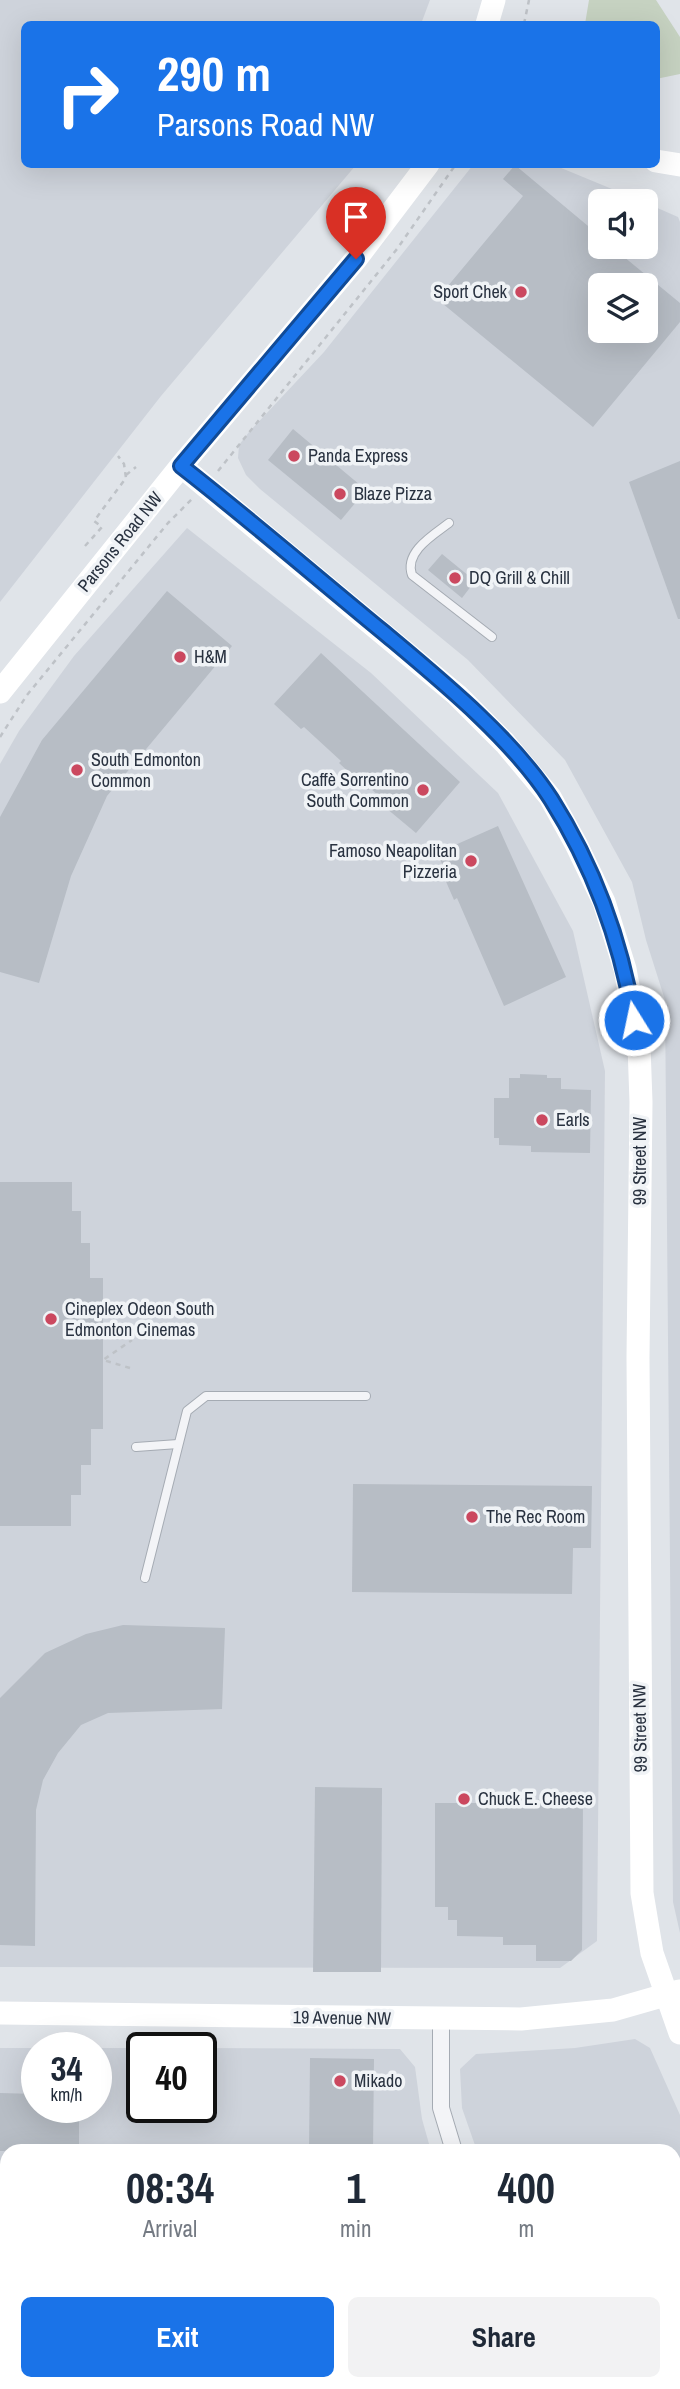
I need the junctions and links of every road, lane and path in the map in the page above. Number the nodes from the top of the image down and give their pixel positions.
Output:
1 (494, 0) edge
2 (530, 0) edge
3 (488, 21) edge
4 (525, 21) edge
5 (660, 162) edge
6 (680, 165) edge
7 (425, 168) edge
8 (453, 168) edge
9 (118, 456) dead end
10 (228, 457) dead end
11 (181, 466) junction
12 (136, 467) dead end
13 (132, 473) junction
14 (126, 475) junction
15 (136, 477) dead end
16 (183, 509) dead end
17 (449, 523) dead end
18 (85, 547) dead end
19 (492, 637) dead end
20 (0, 692) edge
21 (0, 737) edge
22 (132, 1340) dead end
23 (130, 1368) dead end
24 (366, 1395) dead end
25 (178, 1444) junction
26 (136, 1447) dead end
27 (145, 1578) dead end
28 (673, 1993) edge
29 (0, 2013) edge
30 (442, 2019) junction
31 (680, 2033) edge
32 (452, 2144) edge

1 - 3 street
2 - 4 path
5 - 6 street
7 - 11 street, Parsons Road NW
8 - 10 path
9 - 14 path
11 - 20 street, Parsons Road NW
11 - 28 street, 99 Street NW
12 - 13 path
13 - 14 path
13 - 15 path
14 - 18 path
16 - 21 path
17 - 19 lane
22 - 23 path
24 - 25 lane
25 - 26 lane
25 - 27 lane
28 - 30 street, 19 Avenue NW
28 - 31 street, 99 Street NW
29 - 30 street, 19 Avenue NW
30 - 32 street

